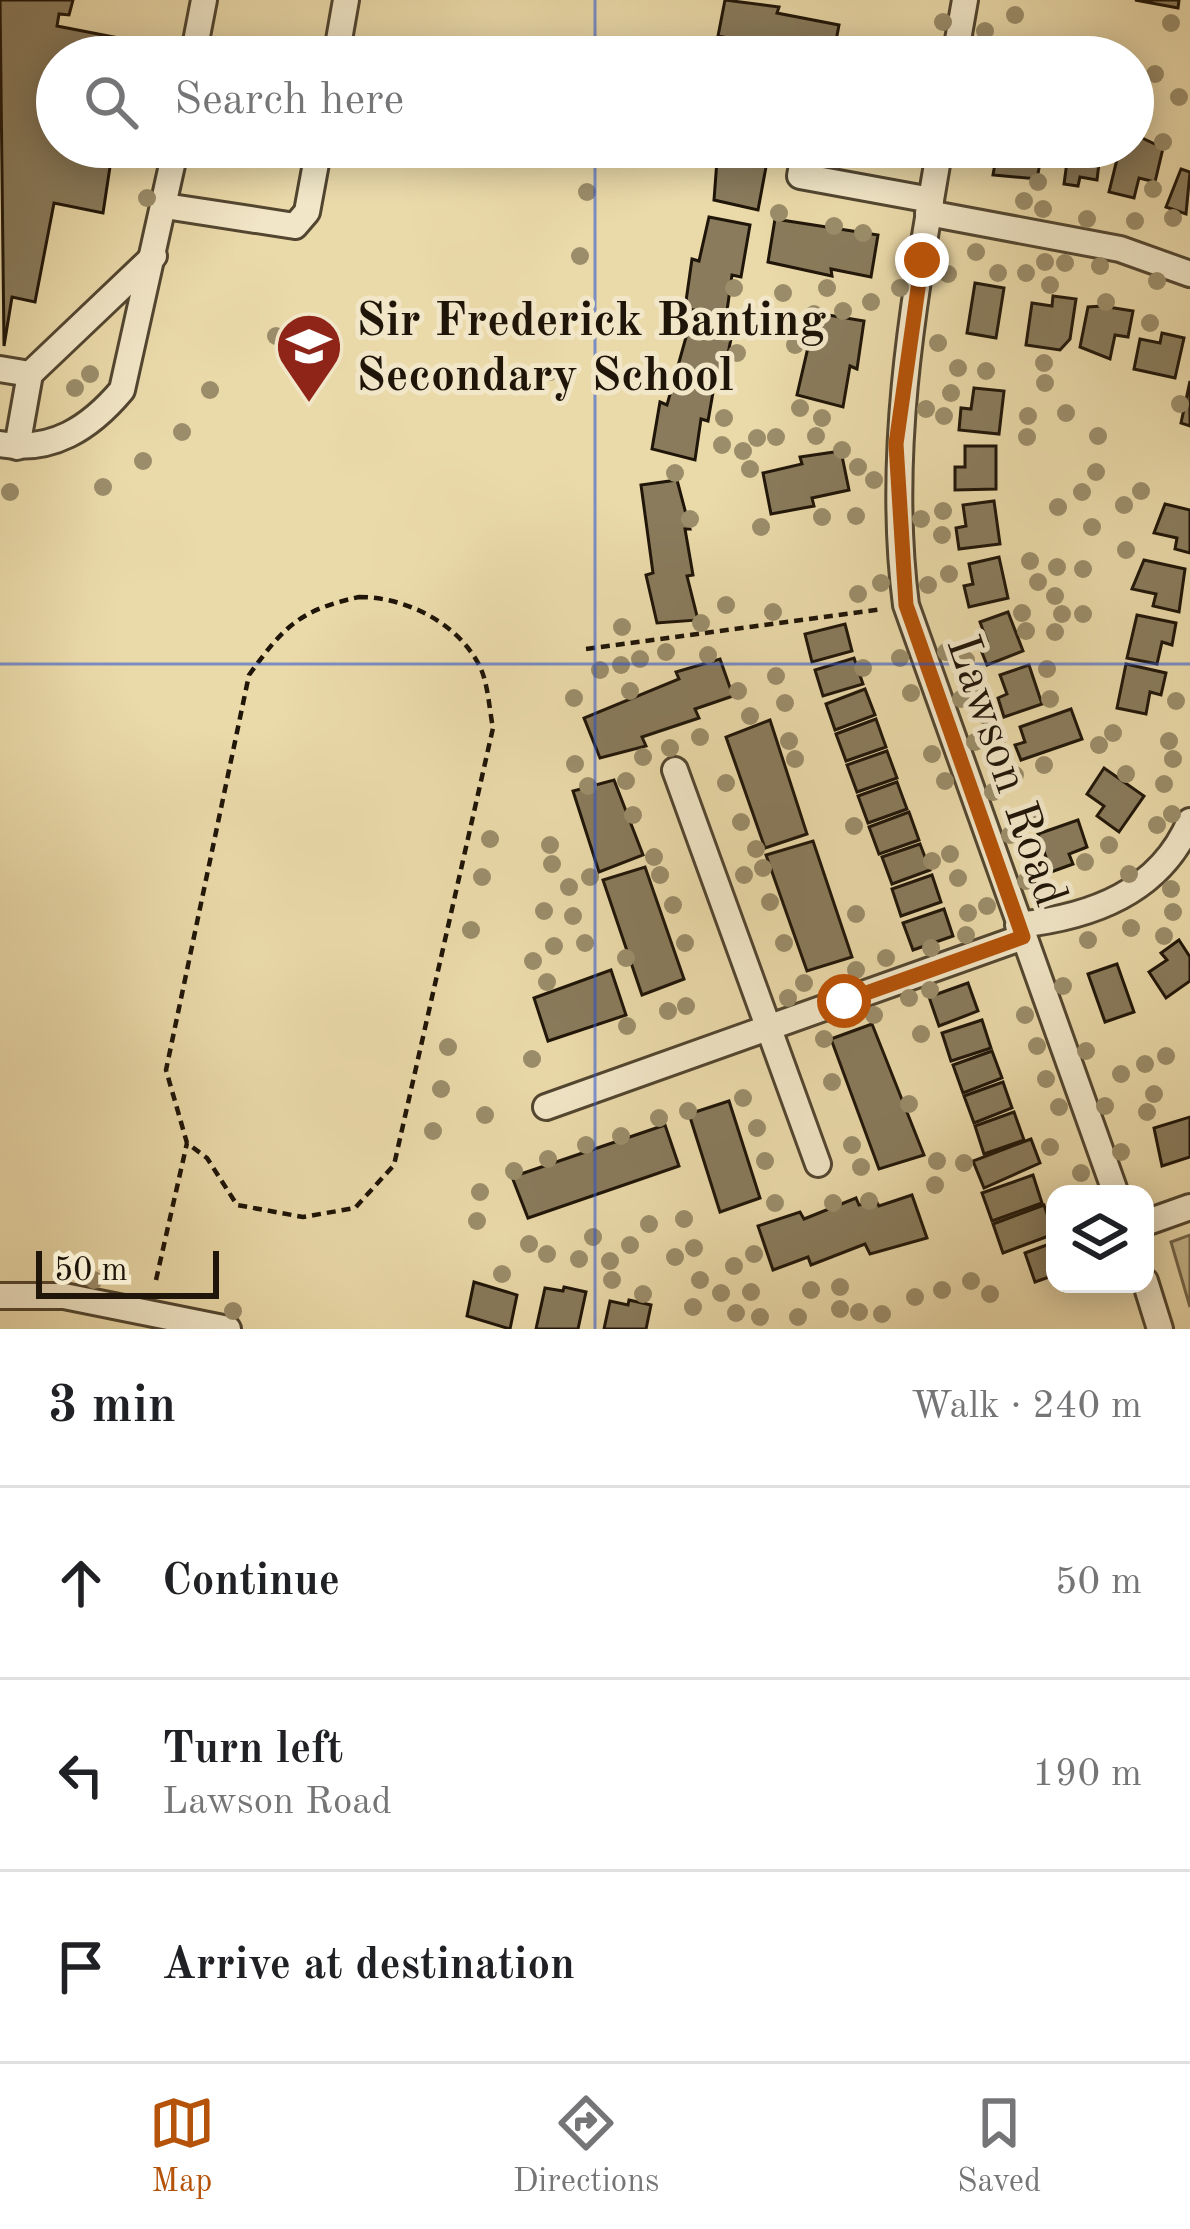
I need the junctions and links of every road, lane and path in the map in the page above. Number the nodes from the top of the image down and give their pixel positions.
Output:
1 (204, 0) edge
2 (346, 0) edge
3 (964, 0) edge
4 (197, 36) edge
5 (340, 36) edge
6 (958, 36) edge
7 (172, 168) edge
8 (316, 168) edge
9 (801, 168) edge
10 (936, 168) edge
11 (165, 206) junction
12 (929, 207) junction
13 (156, 254) junction
14 (1190, 274) edge
15 (0, 369) edge
16 (30, 374) junction
17 (9, 445) edge
18 (906, 605) junction
19 (586, 649) dead end
20 (675, 770) dead end
21 (1190, 820) edge
22 (1021, 931) junction
23 (768, 1028) junction
24 (546, 1107) dead end
25 (187, 1143) junction
26 (818, 1164) dead end
27 (1113, 1185) edge
28 (1190, 1207) edge
29 (1154, 1220) edge
30 (156, 1280) dead end
31 (1149, 1293) edge
32 (0, 1296) edge
33 (228, 1329) edge
34 (1160, 1329) edge

1 - 4 street
2 - 5 street
3 - 6 street
7 - 11 street
8 - 11 street
9 - 12 street
10 - 12 street, Lawson Road
11 - 13 street
12 - 14 street
12 - 18 street, Lawson Road
13 - 16 street
13 - 17 street
15 - 16 street
16 - 17 street
18 - 19 path
18 - 22 street, Lawson Road
20 - 23 street
21 - 22 street
22 - 23 street
22 - 27 street, Lawson Road
23 - 24 street
23 - 26 street
25 - 25 path
25 - 30 path
28 - 29 street
31 - 34 street
32 - 33 street

